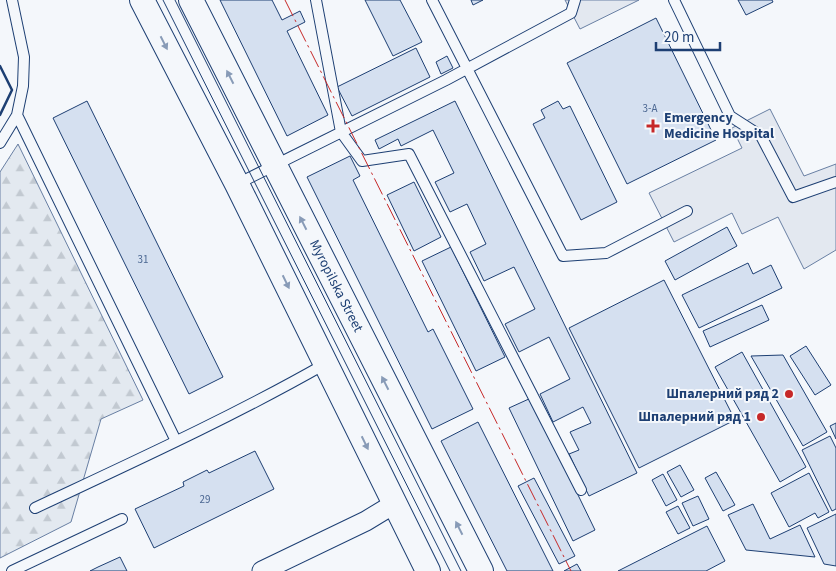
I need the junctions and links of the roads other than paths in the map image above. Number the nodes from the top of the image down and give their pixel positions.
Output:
1 (12, 0) edge
2 (142, 0) edge
3 (191, 0) edge
4 (316, 0) edge
5 (432, 0) edge
6 (575, 0) edge
7 (674, 0) edge
8 (467, 69) junction
9 (17, 115) junction
10 (341, 132) junction
11 (0, 143) edge
12 (274, 165) junction
13 (836, 182) edge
14 (237, 184) junction
15 (687, 211) dead end
16 (326, 363) junction
17 (176, 440) junction
18 (581, 490) dead end
19 (394, 504) junction
20 (35, 508) dead end
21 (122, 519) dead end
22 (12, 571) edge
23 (262, 571) edge
24 (428, 571) edge
25 (481, 571) edge

1 - 9 lane
2 -> 14 street
12 -> 3 street, Myropilska Street
4 - 10 lane
5 - 8 lane
6 - 8 lane
7 - 13 lane
8 - 10 lane
8 - 15 lane
9 - 11 lane
9 - 17 lane
10 - 12 lane
10 - 18 lane
12 - 14 lane
25 -> 12 street, Myropilska Street
14 -> 16 street
16 - 17 lane
16 -> 19 street
17 - 20 lane
19 - 23 street
19 - 24 street
21 - 22 lane

